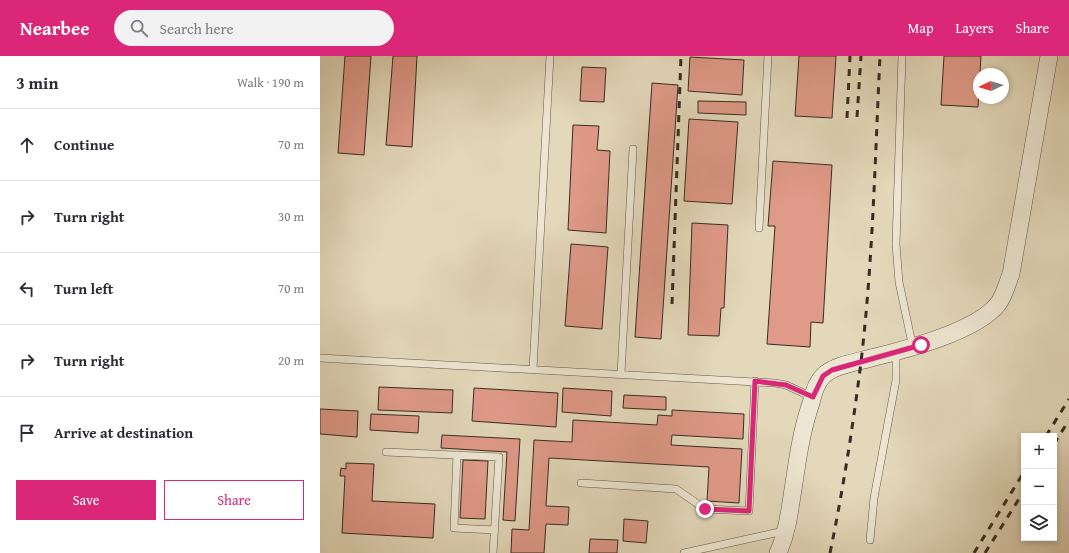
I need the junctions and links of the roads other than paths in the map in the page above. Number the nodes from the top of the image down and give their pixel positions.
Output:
1 (550, 56) edge
2 (768, 56) edge
3 (902, 56) edge
4 (1049, 56) edge
5 (633, 149) dead end
6 (759, 228) dead end
7 (913, 348) junction
8 (896, 352) junction
9 (320, 358) edge
10 (534, 369) junction
11 (621, 374) junction
12 (755, 381) junction
13 (813, 397) junction
14 (386, 452) dead end
15 (457, 455) junction
16 (581, 483) dead end
17 (495, 530) junction
18 (786, 531) junction
19 (870, 540) dead end
20 (493, 553) edge
21 (684, 553) edge
22 (778, 553) edge

1 - 10 lane
2 - 6 lane
3 - 7 lane
4 - 7 street
5 - 11 lane
7 - 8 street
8 - 13 street
8 - 19 lane
9 - 10 lane
10 - 11 lane
11 - 12 lane
12 - 13 lane
12 - 16 lane
13 - 18 street
14 - 15 lane
15 - 17 lane
15 - 17 lane
17 - 20 lane
18 - 21 lane
18 - 22 street

